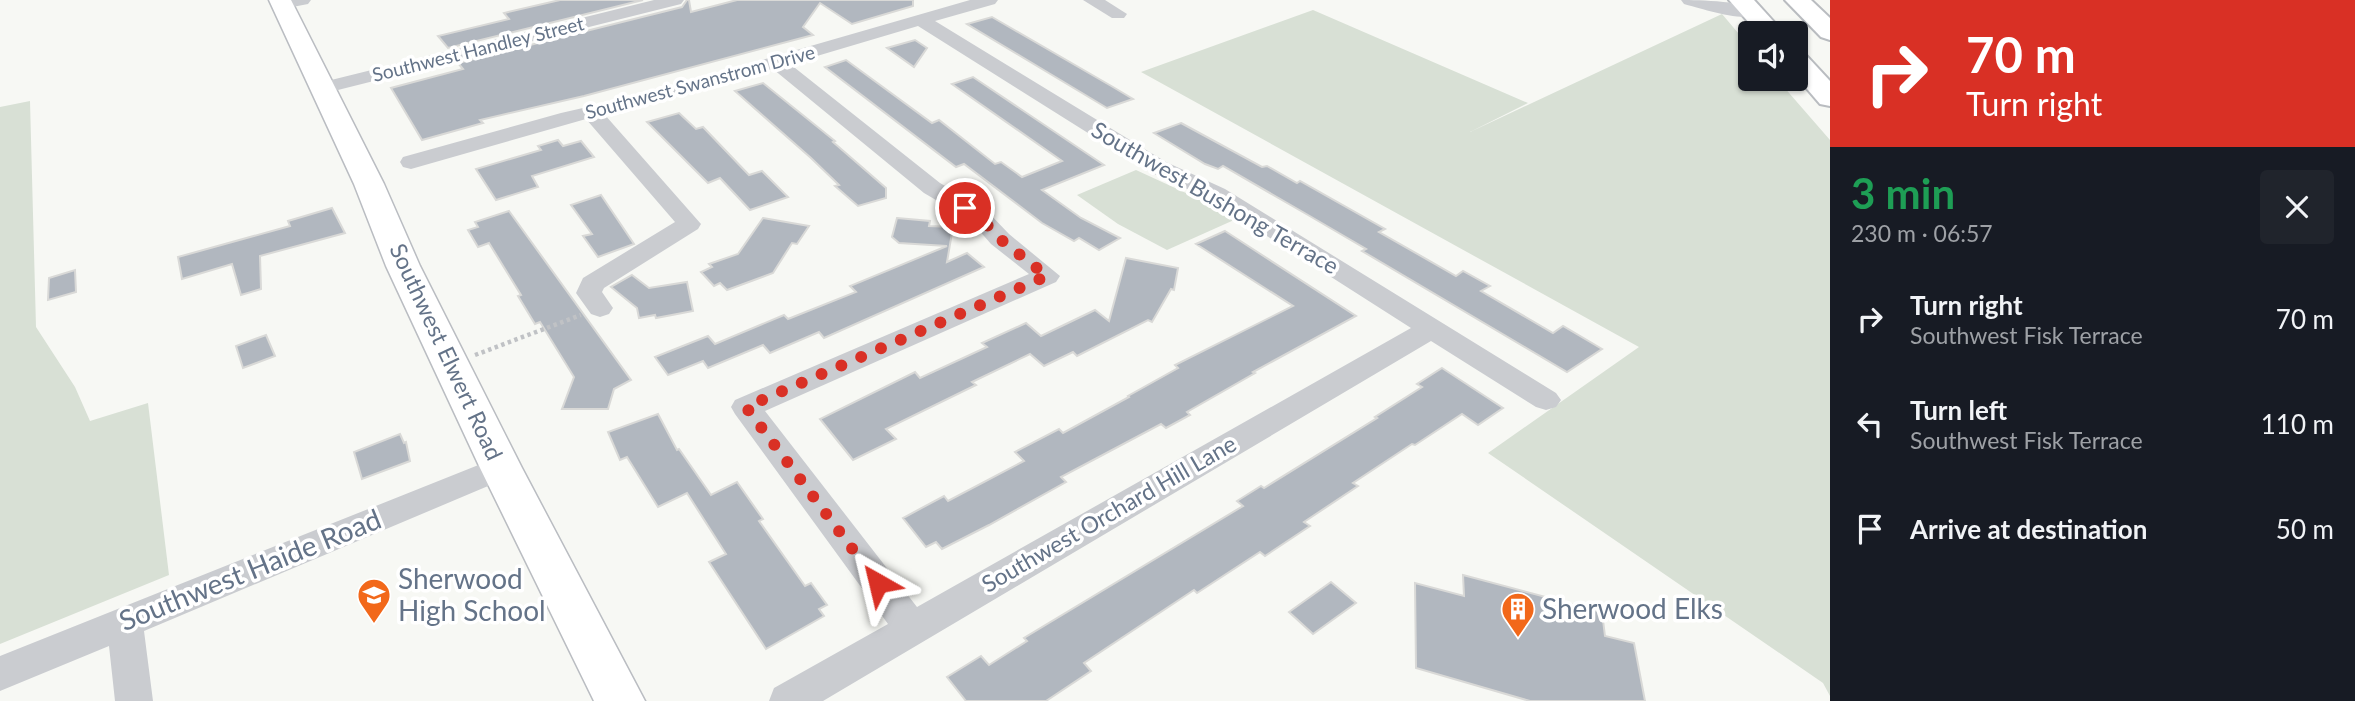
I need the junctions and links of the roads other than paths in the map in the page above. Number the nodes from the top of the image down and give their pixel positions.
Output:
1 (675, 0) edge
2 (989, 0) edge
3 (1092, 0) edge
4 (1690, 0) edge
5 (1797, 0) edge
6 (288, 1) edge
7 (1746, 6) edge
8 (1118, 13) dead end
9 (920, 20) junction
10 (1760, 21) edge
11 (1830, 32) edge
12 (776, 62) junction
13 (1808, 73) edge
14 (323, 88) junction
15 (1830, 98) edge
16 (592, 112) junction
17 (411, 162) dead end
18 (600, 308) road end
19 (1432, 328) junction
20 (1546, 400) dead end
21 (501, 468) junction
22 (124, 622) junction
23 (911, 627) junction
24 (0, 674) edge
25 (132, 700) edge
26 (620, 701) edge
27 (788, 701) edge

1 - 14 street, Southwest Handley Street
2 - 9 street, Southwest Swanstrom Drive
3 - 8 street
4 - 7 street
5 - 11 highway
6 - 14 main road, Southwest Elwert Road
7 - 10 highway
9 - 12 street, Southwest Swanstrom Drive
9 - 19 street, Southwest Bushong Terrace
12 - 16 street, Southwest Swanstrom Drive
12 - 23 street
13 - 15 highway
14 - 21 main road, Southwest Elwert Road
16 - 17 street, Southwest Swanstrom Drive
16 - 18 street
19 - 20 street, Southwest Bushong Terrace
19 - 23 street, Southwest Orchard Hill Lane
21 - 22 street, Southwest Haide Road
21 - 26 main road, Southwest Elwert Road
22 - 24 street, Southwest Haide Road
22 - 25 street
23 - 27 street, Southwest Orchard Hill Lane

